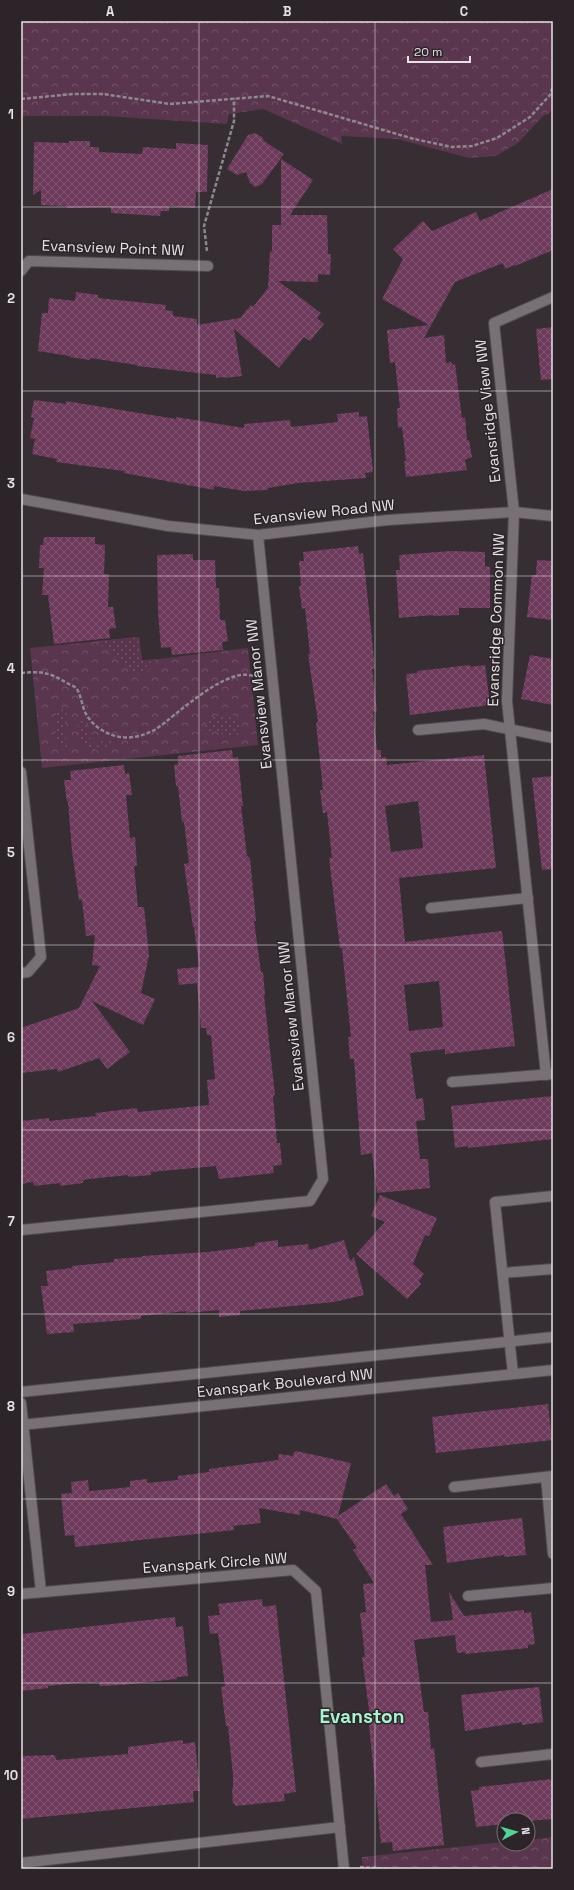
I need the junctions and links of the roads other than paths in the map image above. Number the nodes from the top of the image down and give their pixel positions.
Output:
1 (208, 266) road end
2 (21, 271) edge
3 (553, 297) edge
4 (21, 499) edge
5 (514, 512) junction
6 (553, 516) edge
7 (258, 535) junction
8 (509, 729) junction
9 (418, 730) dead end
10 (553, 738) edge
11 (21, 772) edge
12 (528, 898) junction
13 (431, 908) dead end
14 (21, 973) edge
15 (549, 1074) edge
16 (452, 1082) dead end
17 (553, 1196) edge
18 (21, 1230) edge
19 (553, 1269) edge
20 (503, 1274) junction
21 (553, 1337) edge
22 (510, 1341) junction
23 (553, 1370) edge
24 (513, 1374) junction
25 (21, 1392) edge
26 (21, 1403) edge
27 (22, 1425) edge
28 (549, 1476) edge
29 (454, 1487) dead end
30 (553, 1554) edge
31 (553, 1588) edge
32 (40, 1592) junction
33 (21, 1594) edge
34 (468, 1596) dead end
35 (553, 1754) edge
36 (481, 1762) dead end
37 (340, 1827) junction
38 (21, 1863) edge
39 (344, 1869) edge

1 - 2 street, Evansview Point NW
3 - 5 street, Evansridge View NW
4 - 7 street, Evansview Road NW
5 - 6 street, Evansview Road NW
5 - 7 street, Evansview Road NW
5 - 8 street, Evansridge Common NW
7 - 18 street, Evansview Manor NW
8 - 9 street, Evansridge Common NW
8 - 10 street, Evansridge Common NW
8 - 12 street, Evansridge Common NW
11 - 14 street
12 - 13 street
12 - 15 street, Evansridge Common NW
15 - 16 street, Evansridge Common NW
17 - 20 street
19 - 20 street
20 - 22 street
21 - 22 street, Evanspark Boulevard NW
22 - 24 street
22 - 25 street, Evanspark Boulevard NW
23 - 24 street, Evanspark Boulevard NW
24 - 27 street, Evanspark Boulevard NW
26 - 27 street
27 - 32 street
28 - 29 street
28 - 30 street
31 - 34 street
32 - 33 street, Evanspark Circle NW
32 - 37 street, Evanspark Circle NW
35 - 36 street
37 - 38 street
37 - 39 street, Evanspark Circle NW

